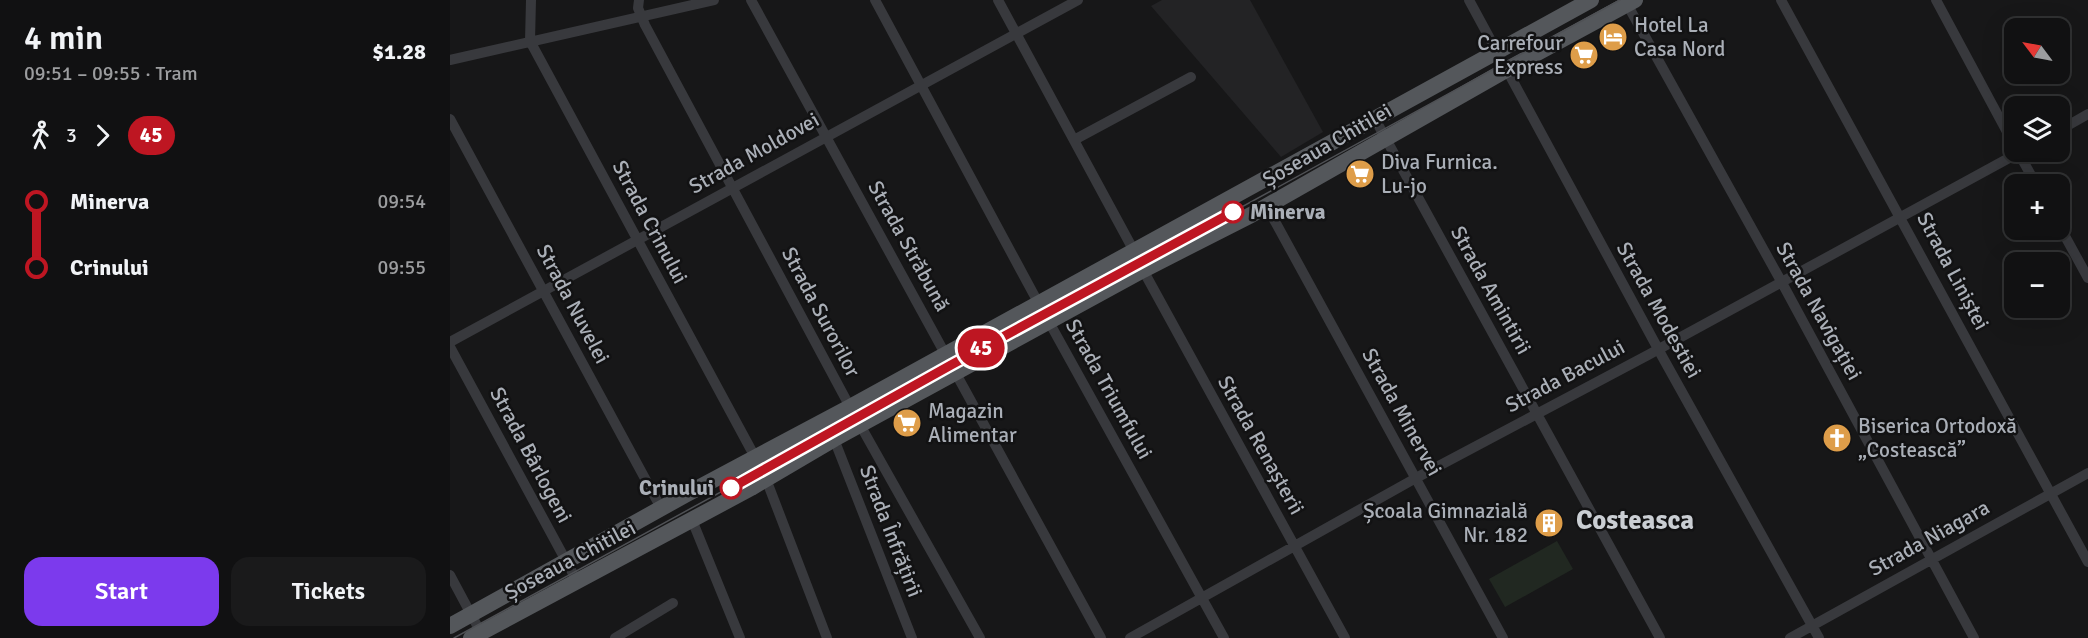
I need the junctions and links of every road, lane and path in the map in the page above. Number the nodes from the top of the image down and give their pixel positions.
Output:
1 (531, 0) edge
2 (639, 0) edge
3 (714, 0) edge
4 (752, 0) edge
5 (875, 0) edge
6 (998, 0) edge
7 (1078, 0) edge
8 (1469, 0) edge
9 (1591, 0) edge
10 (1781, 0) edge
11 (1936, 0) edge
12 (1631, 2) edge
13 (641, 16) junction
14 (1016, 34) junction
15 (530, 41) junction
16 (1497, 52) junction
17 (450, 60) edge
18 (1506, 70) junction
19 (1191, 77) dead end
20 (921, 85) junction
21 (2088, 114) edge
22 (450, 119) edge
23 (1375, 119) junction
24 (2070, 124) edge
25 (2004, 126) edge
26 (826, 136) junction
27 (1385, 138) junction
28 (1074, 140) junction
29 (2004, 160) edge
30 (732, 187) junction
31 (1266, 205) junction
32 (1900, 216) junction
33 (637, 240) junction
34 (2068, 240) edge
35 (1134, 251) junction
36 (1143, 270) junction
37 (2088, 278) edge
38 (1780, 281) junction
39 (544, 292) junction
40 (1039, 303) junction
41 (1049, 321) junction
42 (450, 342) edge
43 (450, 347) edge
44 (1658, 349) junction
45 (951, 364) junction
46 (850, 407) junction
47 (1537, 413) junction
48 (860, 425) junction
49 (834, 439) junction
50 (755, 457) junction
51 (2088, 473) edge
52 (1416, 478) junction
53 (766, 479) junction
54 (2051, 494) junction
55 (661, 508) junction
56 (692, 520) junction
57 (1294, 546) junction
58 (1931, 559) junction
59 (566, 562) junction
60 (2088, 562) edge
61 (450, 575) edge
62 (577, 581) junction
63 (1202, 598) junction
64 (673, 603) dead end
65 (471, 614) junction
66 (450, 626) edge
67 (1812, 626) junction
68 (476, 635) edge
69 (615, 638) edge
70 (740, 638) edge
71 (827, 638) edge
72 (912, 638) edge
73 (980, 638) edge
74 (1101, 638) edge
75 (1130, 638) edge
76 (1224, 638) edge
77 (1345, 638) edge
78 (1503, 638) edge
79 (1660, 638) edge
80 (1790, 638) edge
81 (1818, 638) edge
82 (1974, 638) edge

1 - 15 street, Strada Crinului
2 - 13 street, Strada Surorilor
3 - 13 street
4 - 26 street, Strada Străbună
5 - 20 street, Strada Triumfului
6 - 14 street
7 - 14 street, Strada Moldovei
8 - 16 street, Strada Modestiei
9 - 16 main road, Șoseaua Chitilei
10 - 32 street, Strada Liniștei
11 - 25 street
12 - 18 main road, Șoseaua Chitilei
12 - 38 street, Strada Navigației
13 - 15 street
13 - 30 street, Strada Surorilor
14 - 20 street, Strada Moldovei
14 - 28 street
15 - 17 street
15 - 33 street, Strada Crinului
16 - 18 street, Strada Modestiei
16 - 23 main road, Șoseaua Chitilei
18 - 27 main road, Șoseaua Chitilei
18 - 44 street, Strada Modestiei
19 - 28 street
20 - 26 street, Strada Moldovei
20 - 40 street, Strada Triumfului
21 - 24 street
22 - 39 street, Strada Nuvelei
23 - 27 street, Strada Amintirii
23 - 35 main road, Șoseaua Chitilei
26 - 30 street, Strada Moldovei
26 - 45 street, Strada Străbună
27 - 31 main road, Șoseaua Chitilei
27 - 47 street, Strada Amintirii
28 - 35 street
29 - 32 street, Strada Bacului
30 - 33 street, Strada Moldovei
30 - 46 street, Strada Surorilor
31 - 36 main road, Șoseaua Chitilei
31 - 52 street, Strada Minervei
32 - 38 street, Strada Bacului
32 - 54 street, Strada Liniștei
33 - 39 street, Strada Moldovei
33 - 50 street, Strada Crinului
34 - 37 street
35 - 40 main road, Șoseaua Chitilei
36 - 41 main road, Șoseaua Chitilei
36 - 57 street, Strada Renașterii
38 - 44 street, Strada Bacului
38 - 58 street, Strada Navigației
39 - 42 street, Strada Moldovei
39 - 55 street, Strada Nuvelei
40 - 41 street, Strada Triumfului
40 - 45 main road, Șoseaua Chitilei
41 - 45 main road, Șoseaua Chitilei
41 - 63 street, Strada Triumfului
43 - 59 street, Strada Bârlogeni
44 - 47 street, Strada Bacului
44 - 67 street, Strada Modestiei
45 - 46 main road, Șoseaua Chitilei
45 - 48 main road, Șoseaua Chitilei
45 - 74 street, Strada Străbună
46 - 48 street, Strada Surorilor
46 - 50 main road, Șoseaua Chitilei
47 - 52 street, Strada Bacului
47 - 79 street, Strada Amintirii
48 - 49 main road, Șoseaua Chitilei
48 - 73 street, Strada Surorilor
49 - 53 main road, Șoseaua Chitilei
49 - 72 street, Strada Înfrățirii
50 - 55 main road, Șoseaua Chitilei
51 - 54 street, Strada Niagara
52 - 57 street, Strada Bacului
52 - 78 street, Strada Minervei
53 - 56 main road, Șoseaua Chitilei
53 - 71 street
54 - 58 street, Strada Niagara
54 - 60 street, Strada Liniștei
55 - 59 main road, Șoseaua Chitilei
56 - 62 main road, Șoseaua Chitilei
56 - 70 street
57 - 63 street, Strada Bacului
57 - 77 street, Strada Renașterii
58 - 67 street, Strada Niagara
58 - 82 street, Strada Navigației
59 - 62 street, Strada Bârlogeni
59 - 65 main road, Șoseaua Chitilei
61 - 65 street
62 - 68 main road, Șoseaua Chitilei
63 - 75 street, Strada Bacului
63 - 76 street, Strada Triumfului
64 - 69 street
65 - 66 main road, Șoseaua Chitilei
65 - 68 street
67 - 80 street, Strada Niagara
67 - 81 street, Strada Modestiei

